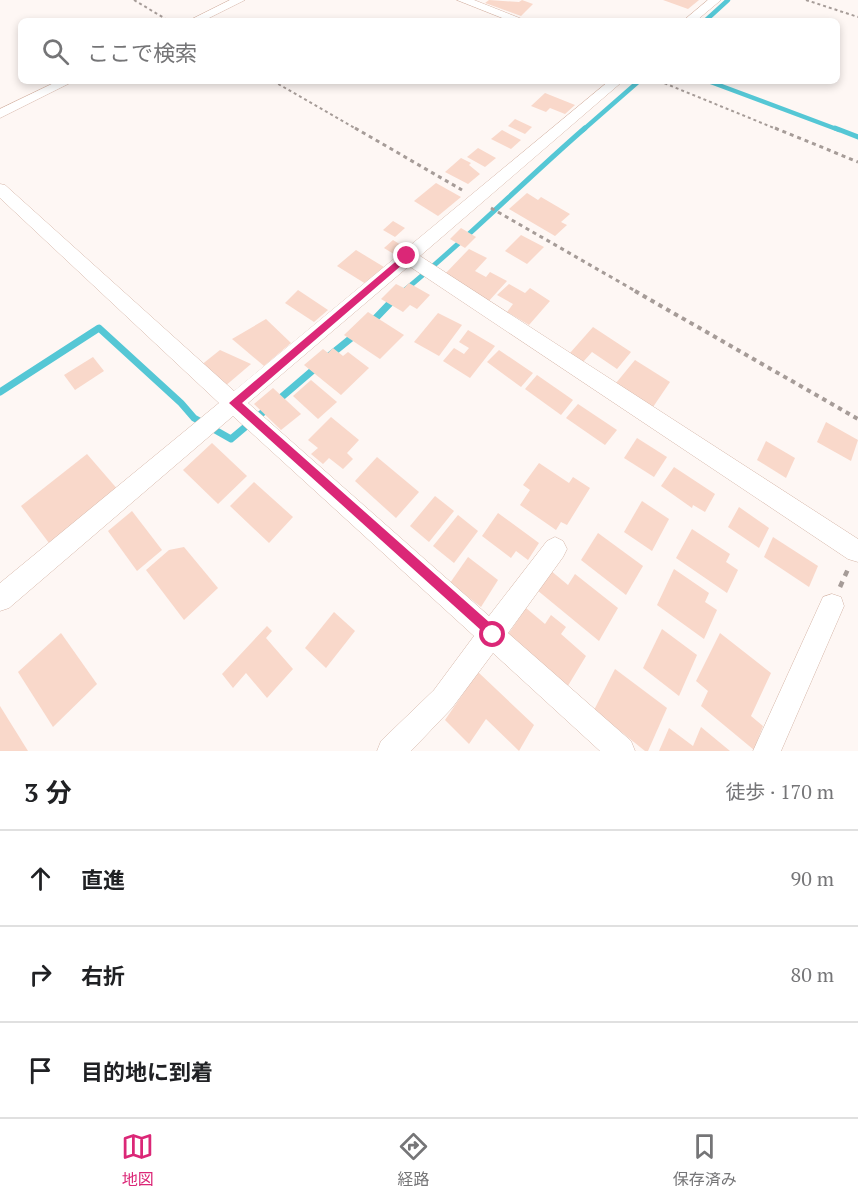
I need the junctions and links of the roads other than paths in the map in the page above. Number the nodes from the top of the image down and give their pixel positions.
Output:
1 (239, 0) edge
2 (463, 0) edge
3 (715, 0) edge
4 (200, 18) edge
5 (513, 18) edge
6 (693, 18) edge
7 (62, 84) edge
8 (613, 84) edge
9 (0, 114) edge
10 (0, 189) edge
11 (413, 260) junction
12 (234, 403) junction
13 (555, 549) dead end
14 (856, 551) road end
15 (0, 599) edge
16 (832, 606) road end
17 (493, 635) junction
18 (391, 751) edge
19 (621, 751) edge
20 (767, 751) edge

1 - 4 street
2 - 5 street
3 - 6 street
7 - 9 street
8 - 11 street
10 - 12 street
11 - 12 street
11 - 14 street
12 - 15 street
12 - 17 street
13 - 17 street
16 - 20 street
17 - 18 street
17 - 19 street

